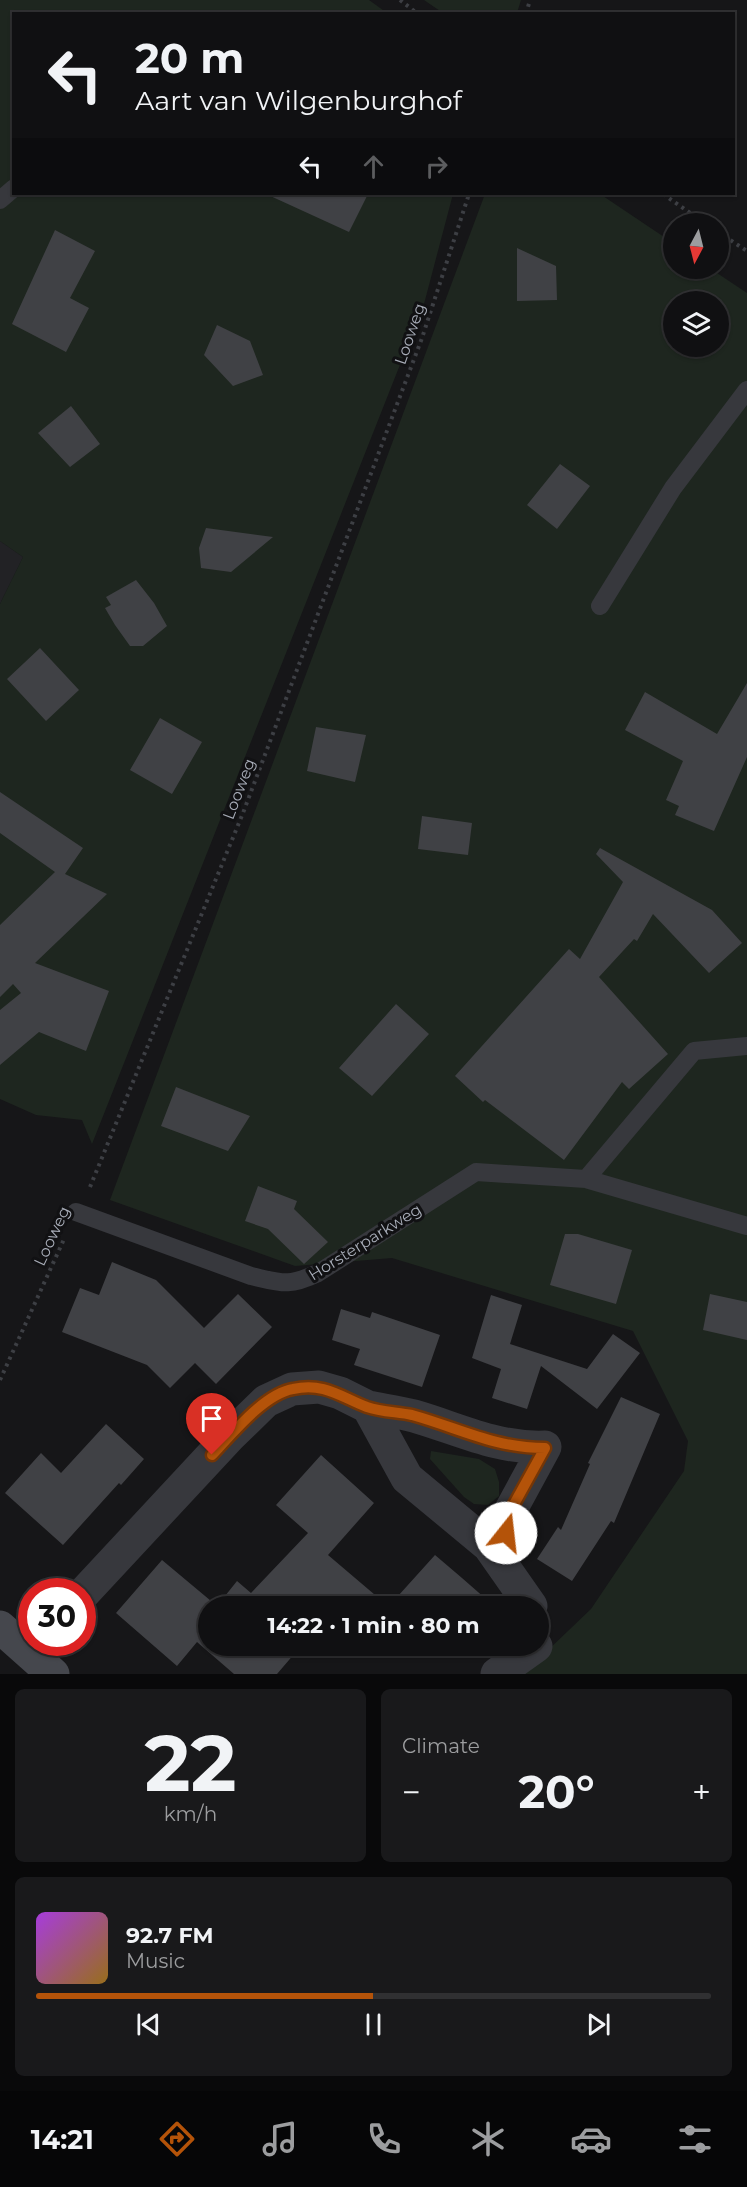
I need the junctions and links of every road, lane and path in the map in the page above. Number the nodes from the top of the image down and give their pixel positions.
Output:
1 (400, 0) edge
2 (415, 12) edge
3 (12, 190) edge
4 (469, 195) edge
5 (664, 195) edge
6 (0, 200) edge
7 (690, 213) edge
8 (729, 239) edge
9 (747, 251) edge
10 (747, 390) edge
11 (600, 606) dead end
12 (747, 1046) edge
13 (586, 1179) junction
14 (76, 1212) junction
15 (747, 1226) edge
16 (0, 1380) edge
17 (368, 1407) junction
18 (502, 1565) junction
19 (96, 1580) edge
20 (524, 1596) edge
21 (0, 1627) edge
22 (521, 1656) edge
23 (40, 1657) edge
24 (497, 1674) edge

1 - 2 path
3 - 6 lane
4 - 14 path, Looweg
5 - 7 path
8 - 9 path
10 - 11 lane
12 - 13 lane
13 - 14 lane, Horsterparkweg
13 - 15 lane, Horsterparkweg
14 - 16 path, Looweg
17 - 18 street
17 - 18 street
17 - 19 street
18 - 20 street
21 - 23 main road
22 - 24 street

